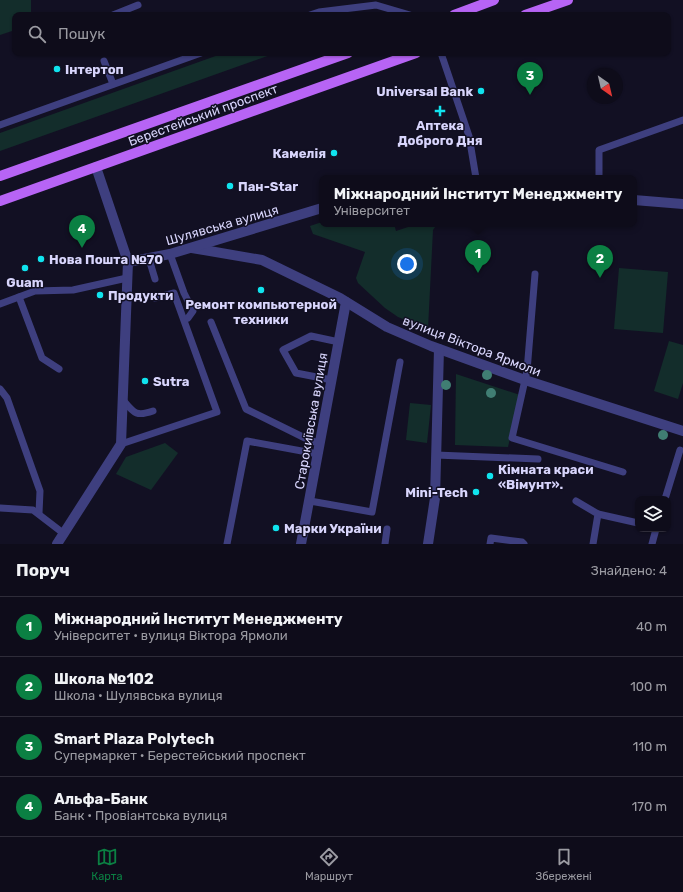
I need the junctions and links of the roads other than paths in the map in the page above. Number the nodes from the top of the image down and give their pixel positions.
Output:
1 (494, 0) edge
2 (568, 0) edge
3 (138, 5) dead end
4 (120, 12) edge
5 (319, 12) edge
6 (400, 12) edge
7 (462, 12) edge
8 (533, 12) edge
9 (192, 56) edge
10 (340, 56) edge
11 (408, 56) edge
12 (442, 56) edge
13 (104, 61) dead end
14 (113, 84) junction
15 (683, 120) edge
16 (0, 125) edge
17 (96, 167) junction
18 (476, 175) edge
19 (599, 175) edge
20 (0, 176) edge
21 (637, 200) edge
22 (0, 201) edge
23 (683, 204) edge
24 (319, 209) edge
25 (192, 248) junction
26 (170, 254) junction
27 (148, 259) junction
28 (128, 262) junction
29 (536, 274) dead end
30 (127, 278) junction
31 (155, 279) dead end
32 (19, 297) junction
33 (155, 298) dead end
34 (346, 302) junction
35 (0, 304) edge
36 (188, 318) dead end
37 (211, 322) dead end
38 (339, 342) junction
39 (438, 349) junction
40 (400, 362) dead end
41 (60, 369) dead end
42 (332, 380) junction
43 (525, 380) junction
44 (0, 390) edge
45 (122, 400) junction
46 (153, 411) dead end
47 (683, 431) edge
48 (320, 443) junction
49 (121, 444) junction
50 (680, 450) dead end
51 (318, 454) junction
52 (436, 455) junction
53 (538, 459) dead end
54 (623, 472) dead end
55 (666, 496) edge
56 (310, 501) junction
57 (576, 501) dead end
58 (0, 508) edge
59 (39, 513) junction
60 (598, 514) junction
61 (635, 522) edge
62 (387, 529) dead end
63 (655, 532) edge
64 (63, 533) junction
65 (60, 544) edge
66 (227, 544) edge
67 (301, 544) edge
68 (385, 544) edge
69 (428, 544) edge
70 (490, 544) edge
71 (524, 544) edge
72 (592, 544) edge
73 (652, 544) edge

1 - 7 main road
2 - 8 main road
3 - 4 lane
5 - 6 lane
9 - 14 lane
10 - 20 main road, Берестейський проспект
11 - 17 main road, Берестейський проспект
12 - 18 lane
13 - 14 lane
14 - 16 lane
15 - 19 lane
17 - 22 main road, Берестейський проспект
17 - 28 street
21 - 23 street
24 - 25 street, Шулявська вулиця
25 - 26 street, Шулявська вулиця
25 - 34 street, вулиця Віктора Ярмоли
26 - 27 street, Шулявська вулиця
26 - 36 lane
27 - 28 street, Шулявська вулиця
27 - 31 lane
28 - 30 street
29 - 43 lane
30 - 32 lane
30 - 45 street
32 - 35 lane
32 - 41 lane
33 - 49 lane
34 - 38 street, Старокиївська вулиця
34 - 39 street, вулиця Віктора Ярмоли
37 - 48 lane
38 - 42 street, Старокиївська вулиця
38 - 42 lane
39 - 43 street, вулиця Віктора Ярмоли
39 - 52 street
40 - 56 lane
42 - 48 street, Старокиївська вулиця
43 - 47 street, вулиця Віктора Ярмоли
43 - 54 lane
44 - 59 lane
45 - 46 lane
45 - 49 street
48 - 51 street, Старокиївська вулиця
49 - 64 street
50 - 55 lane
51 - 56 street, Старокиївська вулиця
51 - 66 lane
52 - 53 lane
52 - 69 street
56 - 67 street, Старокиївська вулиця
57 - 60 lane
58 - 59 lane
59 - 64 lane
60 - 61 lane
60 - 72 lane
62 - 68 lane
63 - 73 lane
64 - 65 street
70 - 71 lane

